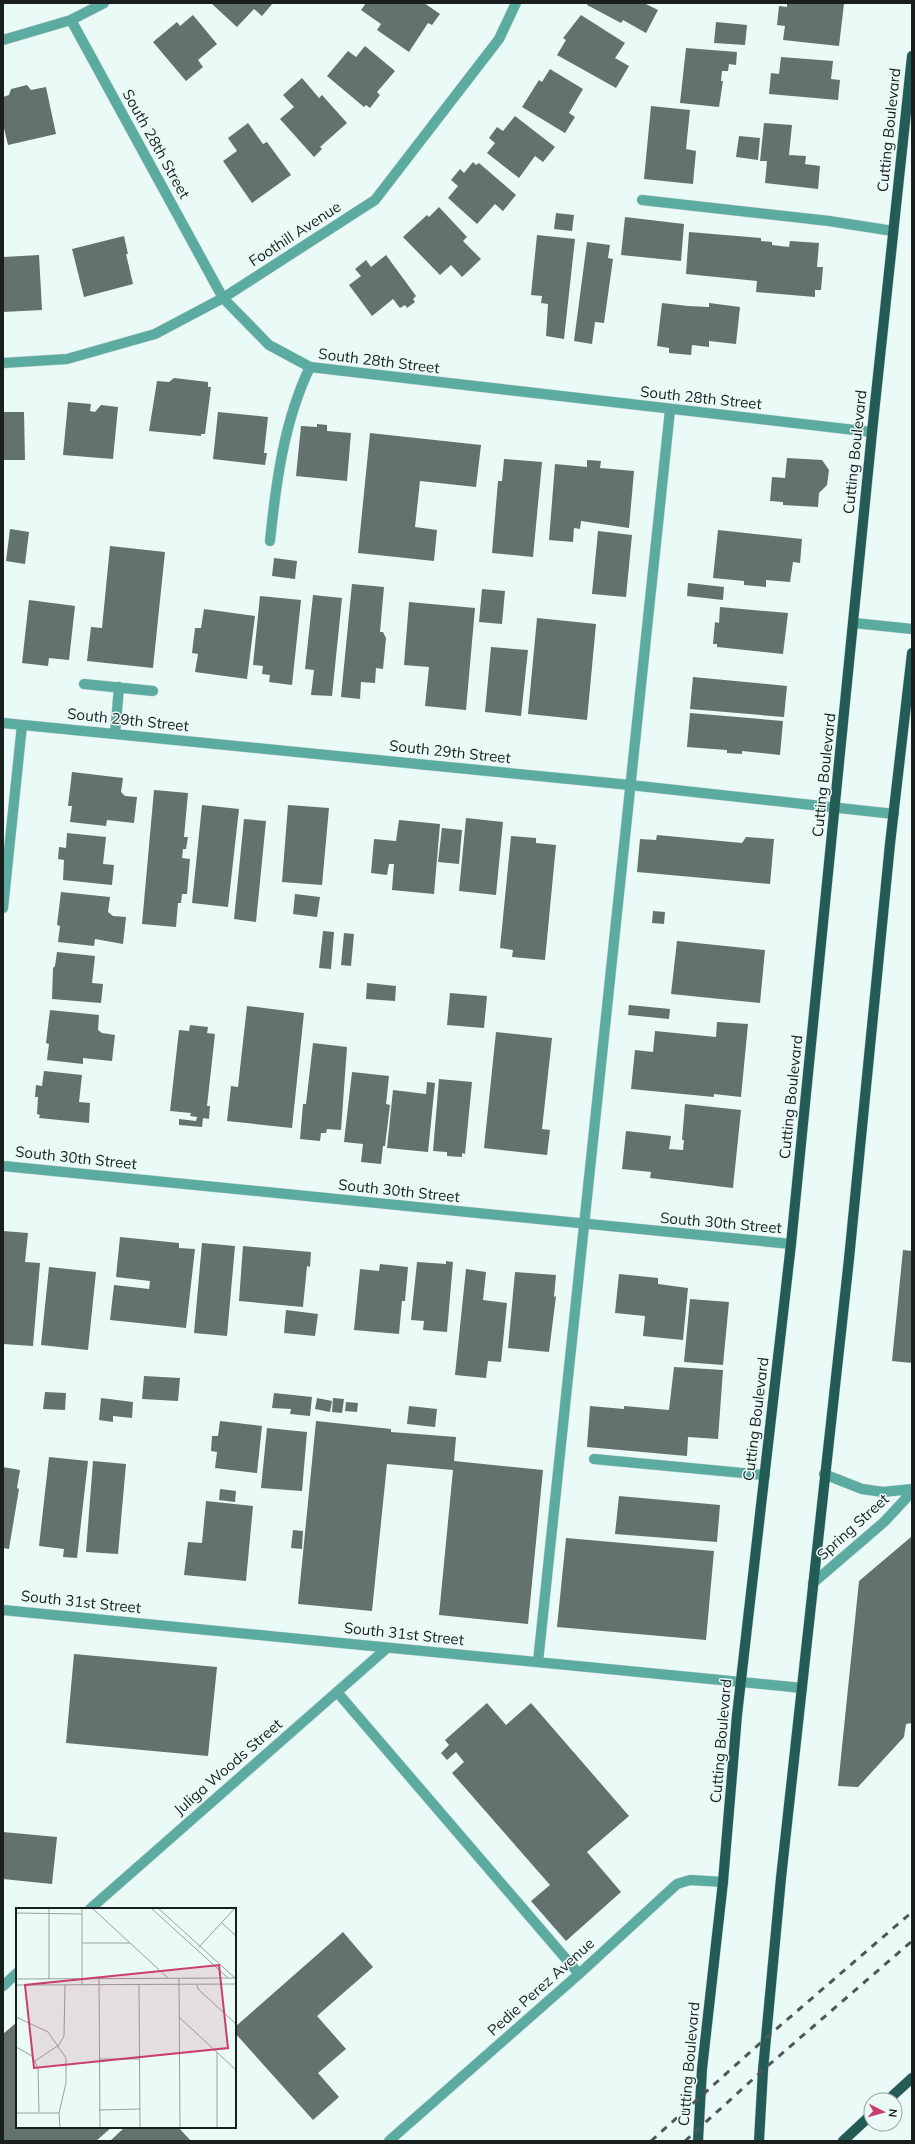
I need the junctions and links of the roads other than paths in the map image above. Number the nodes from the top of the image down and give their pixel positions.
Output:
1 (104, 3) edge
2 (516, 3) edge
3 (71, 20) junction
4 (3, 40) edge
5 (912, 56) edge
6 (642, 200) dead end
7 (893, 231) junction
8 (223, 298) junction
9 (3, 363) edge
10 (310, 368) junction
11 (670, 410) junction
12 (872, 432) junction
13 (270, 540) dead end
14 (854, 623) junction
15 (912, 629) edge
16 (912, 653) edge
17 (84, 684) dead end
18 (119, 687) junction
19 (153, 691) dead end
20 (3, 723) edge
21 (22, 725) junction
22 (115, 734) junction
23 (630, 785) junction
24 (836, 807) junction
25 (894, 814) junction
26 (3, 908) edge
27 (3, 1166) edge
28 (583, 1225) junction
29 (791, 1244) junction
30 (594, 1459) dead end
31 (824, 1474) junction
32 (765, 1475) junction
33 (912, 1490) edge
34 (813, 1583) junction
35 (3, 1610) edge
36 (387, 1648) junction
37 (538, 1662) junction
38 (741, 1682) junction
39 (802, 1688) junction
40 (337, 1692) junction
41 (723, 1882) junction
42 (91, 1908) edge
43 (16, 1974) edge
44 (579, 1974) junction
45 (3, 1986) edge
46 (912, 2078) edge
47 (897, 2092) edge
48 (863, 2122) edge
49 (389, 2141) edge
50 (698, 2141) edge
51 (759, 2141) edge
52 (843, 2141) edge

1 - 3 street
2 - 8 street, Foothill Avenue
3 - 4 street
3 - 8 street, South 28th Street
5 - 7 main road, Cutting Boulevard
6 - 7 street
7 - 12 main road, Cutting Boulevard
8 - 9 street, Foothill Avenue
8 - 10 street, South 28th Street
10 - 11 street, South 28th Street
10 - 13 street
11 - 12 street, South 28th Street
11 - 23 street
12 - 14 main road, Cutting Boulevard
14 - 15 street
14 - 24 main road, Cutting Boulevard
16 - 25 main road
17 - 18 street
18 - 19 street
18 - 22 street
20 - 21 street, South 29th Street
21 - 22 street, South 29th Street
21 - 26 street
22 - 23 street, South 29th Street
23 - 24 street, South 29th Street
23 - 28 street
24 - 25 street, South 29th Street
24 - 29 main road, Cutting Boulevard
25 - 31 main road
27 - 28 street, South 30th Street
28 - 29 street, South 30th Street
28 - 37 street
29 - 32 main road, Cutting Boulevard
30 - 32 street
31 - 33 street, Spring Street
31 - 34 main road
32 - 38 main road, Cutting Boulevard
33 - 34 street, Spring Street
34 - 39 main road
35 - 36 street, South 31st Street
36 - 37 street, South 31st Street
36 - 40 street, Juliga Woods Street
37 - 38 street, South 31st Street
38 - 39 street, South 31st Street
38 - 41 main road, Cutting Boulevard
39 - 51 main road
40 - 42 street, Juliga Woods Street
40 - 44 street
41 - 44 street, Pedie Perez Avenue
41 - 50 main road, Cutting Boulevard
43 - 45 street
44 - 49 street, Pedie Perez Avenue
46 - 47 main road
48 - 52 main road

